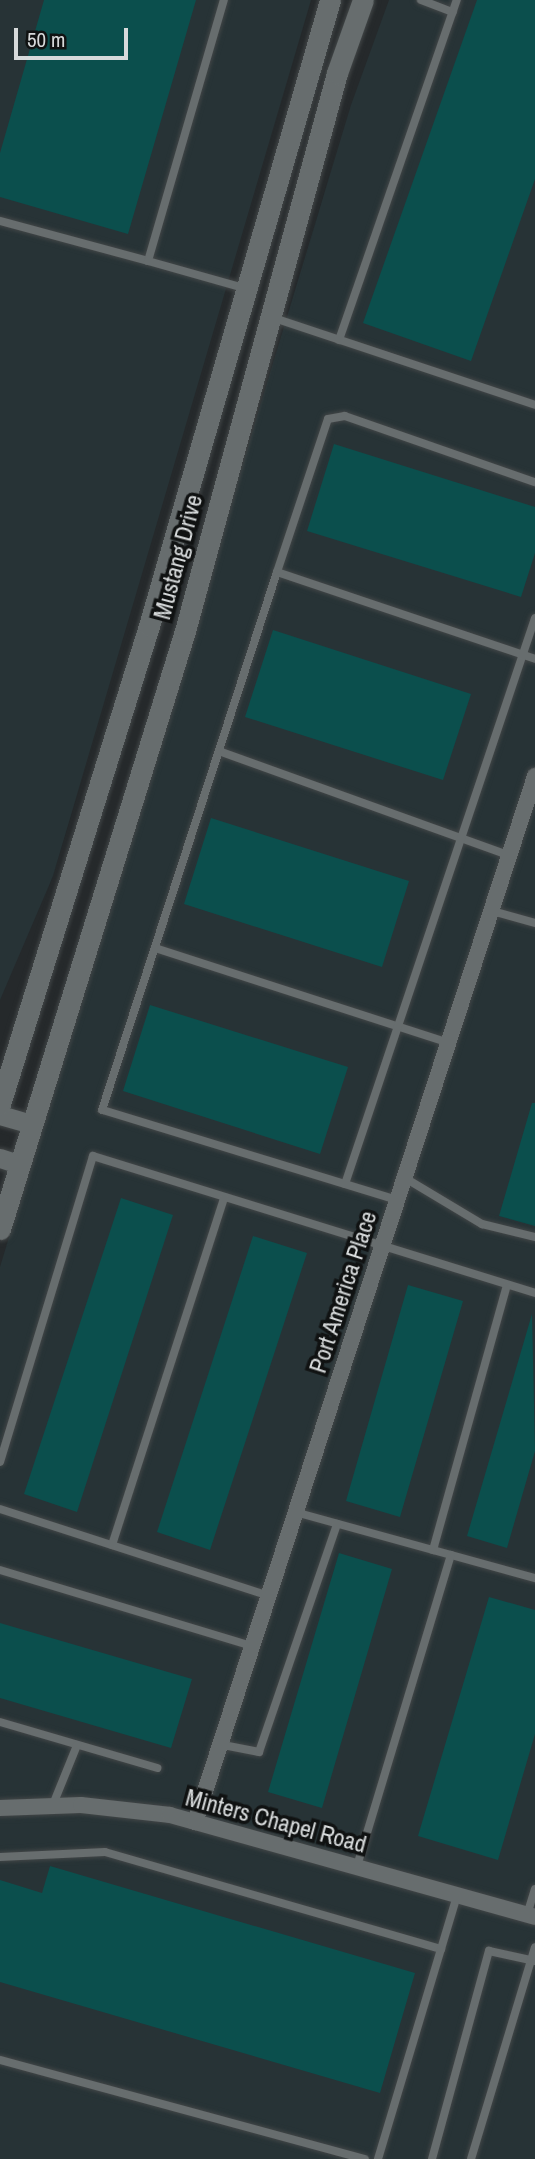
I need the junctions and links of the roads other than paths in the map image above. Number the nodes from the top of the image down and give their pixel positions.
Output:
1 (224, 0) edge
2 (330, 0) edge
3 (363, 0) edge
4 (421, 0) edge
5 (457, 0) edge
6 (453, 12) junction
7 (0, 221) edge
8 (148, 261) junction
9 (244, 288) junction
10 (271, 317) junction
11 (339, 340) junction
12 (535, 405) edge
13 (535, 482) edge
14 (277, 572) junction
15 (535, 618) edge
16 (523, 654) junction
17 (535, 659) edge
18 (219, 751) junction
19 (535, 776) edge
20 (465, 840) junction
21 (510, 856) junction
22 (492, 911) junction
23 (60, 913) junction
24 (535, 923) edge
25 (155, 948) junction
26 (400, 1027) junction
27 (450, 1043) junction
28 (0, 1070) edge
29 (0, 1104) edge
30 (0, 1115) edge
31 (32, 1124) junction
32 (10, 1161) edge
33 (405, 1178) junction
34 (345, 1184) junction
35 (223, 1198) junction
36 (397, 1200) junction
37 (0, 1230) edge
38 (535, 1237) edge
39 (381, 1249) junction
40 (507, 1285) junction
41 (535, 1293) edge
42 (0, 1462) edge
43 (0, 1509) edge
44 (296, 1513) junction
45 (337, 1524) junction
46 (112, 1545) junction
47 (433, 1550) junction
48 (451, 1555) junction
49 (0, 1570) edge
50 (535, 1578) edge
51 (269, 1596) junction
52 (253, 1646) junction
53 (0, 1722) edge
54 (218, 1744) junction
55 (77, 1745) junction
56 (157, 1768) dead end
57 (52, 1807) junction
58 (0, 1808) edge
59 (195, 1822) junction
60 (0, 1857) edge
61 (358, 1866) junction
62 (535, 1889) edge
63 (457, 1895) junction
64 (531, 1916) edge
65 (535, 1947) edge
66 (441, 1949) junction
67 (533, 1961) edge
68 (0, 2060) edge
69 (365, 2159) edge
70 (378, 2159) edge
71 (432, 2159) edge
72 (471, 2159) edge

1 - 8 lane
2 - 9 main road, Mustang Drive
3 - 10 main road, Mustang Drive
4 - 6 lane
5 - 6 lane
6 - 11 lane
7 - 8 lane
8 - 9 lane
9 - 23 main road, Mustang Drive
10 - 11 lane
10 - 31 main road, Mustang Drive
11 - 12 lane
13 - 14 lane
14 - 16 lane
14 - 18 lane
15 - 16 lane
16 - 17 lane
16 - 20 lane
18 - 20 lane
18 - 25 lane
19 - 21 street, Port America Place
20 - 21 lane
20 - 26 lane
21 - 22 street, Port America Place
22 - 24 lane
22 - 27 street, Port America Place
23 - 28 main road
23 - 29 main road, Mustang Drive
25 - 26 lane
25 - 34 lane
26 - 27 lane
26 - 34 lane
27 - 33 street, Port America Place
30 - 31 street
31 - 32 main road, Mustang Drive
32 - 37 main road, Mustang Drive
33 - 36 street, Port America Place
33 - 38 lane
34 - 36 lane
35 - 39 lane
35 - 42 lane
35 - 46 lane
36 - 39 street, Port America Place
39 - 40 lane
39 - 44 street, Port America Place
40 - 41 lane
40 - 47 lane
43 - 46 lane
44 - 45 lane
44 - 51 street, Port America Place
45 - 47 lane
45 - 54 lane
46 - 51 lane
47 - 48 lane
48 - 50 lane
48 - 61 lane
49 - 52 lane
51 - 52 street, Port America Place
52 - 54 street, Port America Place
53 - 55 lane
54 - 59 street, Port America Place
55 - 56 lane
55 - 57 lane
57 - 58 street, Minters Chapel Road
57 - 59 street, Minters Chapel Road
59 - 61 street, Minters Chapel Road
60 - 66 lane
61 - 63 street, Minters Chapel Road
62 - 64 lane
63 - 64 street, Minters Chapel Road
63 - 66 lane
65 - 67 lane
66 - 70 lane
67 - 71 lane
67 - 72 lane
68 - 69 lane

